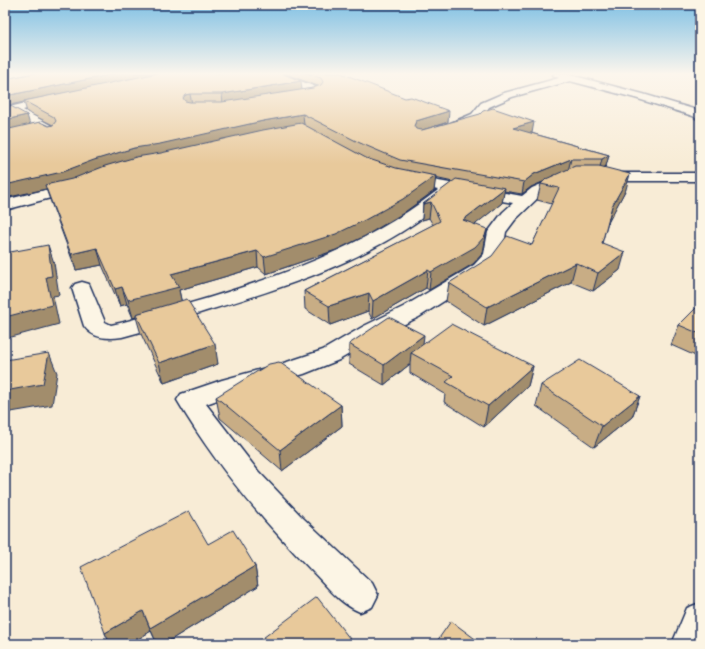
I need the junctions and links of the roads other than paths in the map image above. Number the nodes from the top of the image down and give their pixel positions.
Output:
1 (37, 103) edge
2 (489, 103) edge
3 (663, 103) edge
4 (9, 110) edge
5 (700, 117) edge
6 (444, 129) edge
7 (25, 132) edge
8 (390, 175) edge
9 (700, 177) edge
10 (91, 181) edge
11 (450, 188) junction
12 (526, 201) junction
13 (5, 205) edge
14 (82, 288) dead end
15 (360, 595) dead end
16 (700, 621) edge
17 (691, 644) edge

1 - 4 street
2 - 6 street
3 - 5 street
4 - 7 street
8 - 11 street
9 - 12 street
10 - 13 street
11 - 12 street
11 - 14 street
12 - 15 street
16 - 17 street

